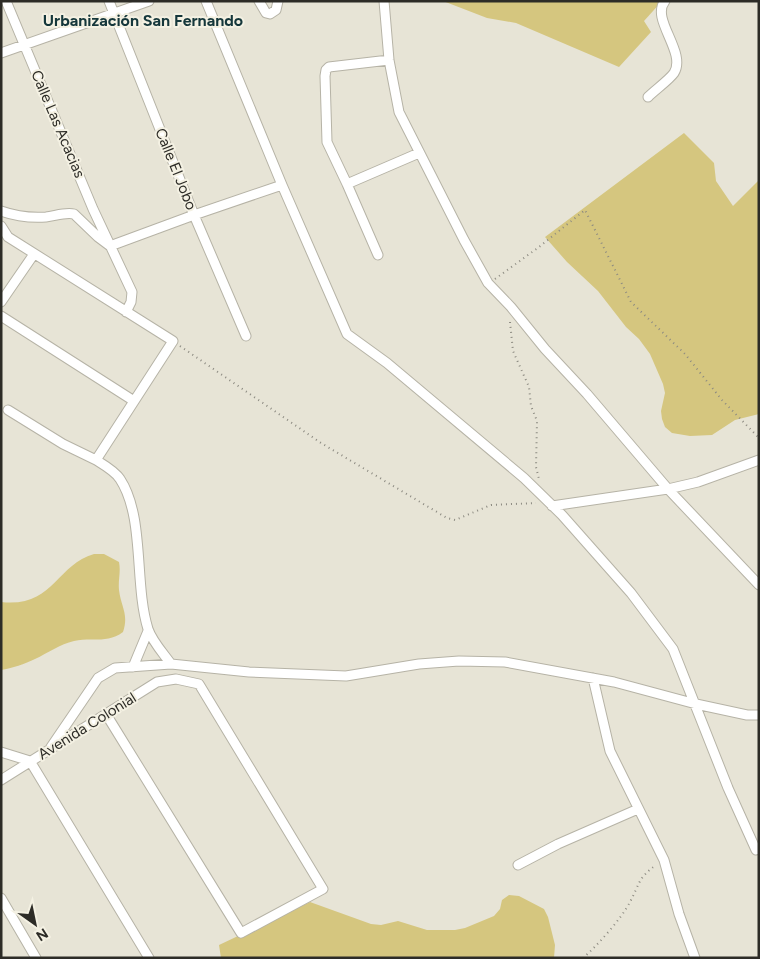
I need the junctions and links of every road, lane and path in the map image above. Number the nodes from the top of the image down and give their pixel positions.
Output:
1 (6, 1) edge
2 (109, 1) edge
3 (149, 1) edge
4 (206, 1) edge
5 (258, 1) edge
6 (278, 1) edge
7 (384, 1) edge
8 (665, 1) edge
9 (115, 13) junction
10 (25, 45) junction
11 (1, 53) edge
12 (389, 60) junction
13 (648, 97) dead end
14 (419, 153) junction
15 (347, 184) junction
16 (282, 185) junction
17 (1, 211) edge
18 (194, 215) junction
19 (1, 226) edge
20 (110, 246) junction
21 (34, 254) junction
22 (378, 255) dead end
23 (488, 283) junction
24 (1, 302) edge
25 (511, 307) junction
26 (126, 312) junction
27 (1, 316) edge
28 (246, 336) dead end
29 (173, 341) junction
30 (134, 401) junction
31 (8, 410) dead end
32 (759, 438) edge
33 (96, 460) junction
34 (759, 460) edge
35 (540, 482) dead end
36 (668, 489) junction
37 (550, 504) junction
38 (759, 585) edge
39 (148, 631) junction
40 (171, 664) junction
41 (133, 666) junction
42 (593, 678) junction
43 (696, 704) junction
44 (106, 714) junction
45 (759, 715) edge
46 (49, 750) junction
47 (1, 752) edge
48 (30, 762) junction
49 (1, 780) edge
50 (638, 809) junction
51 (756, 850) dead end
52 (664, 860) junction
53 (518, 865) dead end
54 (1, 898) edge
55 (36, 958) edge
56 (148, 958) edge
57 (583, 958) edge
58 (695, 958) edge

1 - 10 street, Calle Las Acacias
2 - 9 street, Calle El Jobo
3 - 9 street
4 - 16 street
5 - 6 street
7 - 12 street
8 - 13 street
9 - 10 street
9 - 18 street, Calle El Jobo
10 - 11 street
10 - 20 street, Calle Las Acacias
12 - 14 street
12 - 15 street
14 - 15 street
14 - 23 street
15 - 22 street
16 - 18 street
16 - 37 street
17 - 20 street
18 - 20 street
18 - 28 street, Calle El Jobo
19 - 21 street
20 - 26 street, Calle Las Acacias
21 - 24 street
21 - 26 street
23 - 25 street
23 - 32 path
25 - 35 path
25 - 36 street
26 - 29 street
27 - 30 street
29 - 30 street
29 - 37 path
30 - 33 street
31 - 33 street
33 - 39 street
34 - 36 street
36 - 37 street
36 - 38 street
37 - 43 street
39 - 40 street
39 - 41 street
40 - 41 street
40 - 42 street
41 - 46 street
42 - 43 street
42 - 50 street
43 - 45 street
43 - 51 street
44 - 44 street, Avenida Colonial
44 - 46 street, Avenida Colonial
46 - 48 street, Avenida Colonial
47 - 48 street
48 - 49 street, Avenida Colonial
48 - 56 street
50 - 52 street
50 - 53 street
52 - 57 path
52 - 58 street
54 - 55 street

